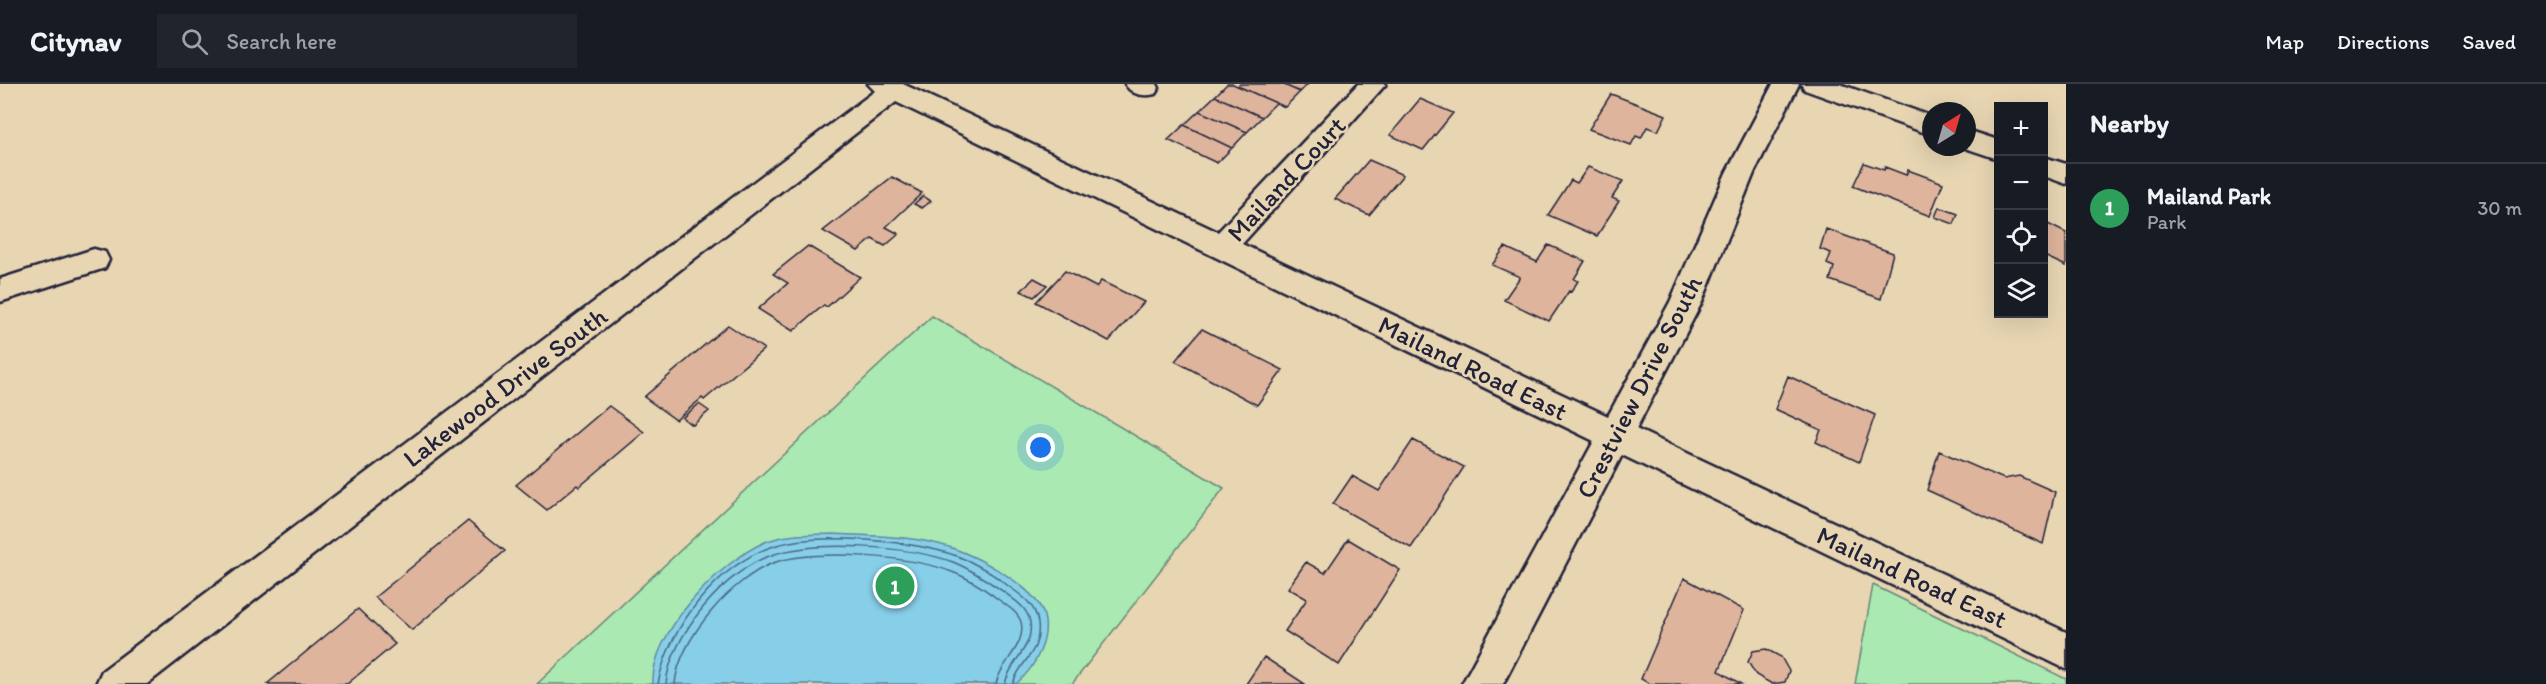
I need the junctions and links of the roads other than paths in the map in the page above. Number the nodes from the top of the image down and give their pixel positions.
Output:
1 (1373, 84) edge
2 (1786, 84) edge
3 (1814, 84) edge
4 (887, 87) edge
5 (1922, 123) edge
6 (1976, 142) edge
7 (1994, 149) edge
8 (2048, 168) edge
9 (2066, 174) edge
10 (1222, 248) junction
11 (94, 261) dead end
12 (0, 291) edge
13 (1614, 435) junction
14 (2066, 651) edge
15 (116, 684) edge
16 (1482, 684) edge

1 - 10 street, Mailand Court
2 - 13 street, Crestview Drive South
3 - 5 street
4 - 10 street, Mailand Road East
4 - 15 street, Lakewood Drive South
6 - 7 street
8 - 9 street
10 - 13 street, Mailand Road East
11 - 12 street
13 - 14 street, Mailand Road East
13 - 16 street, Crestview Drive South

